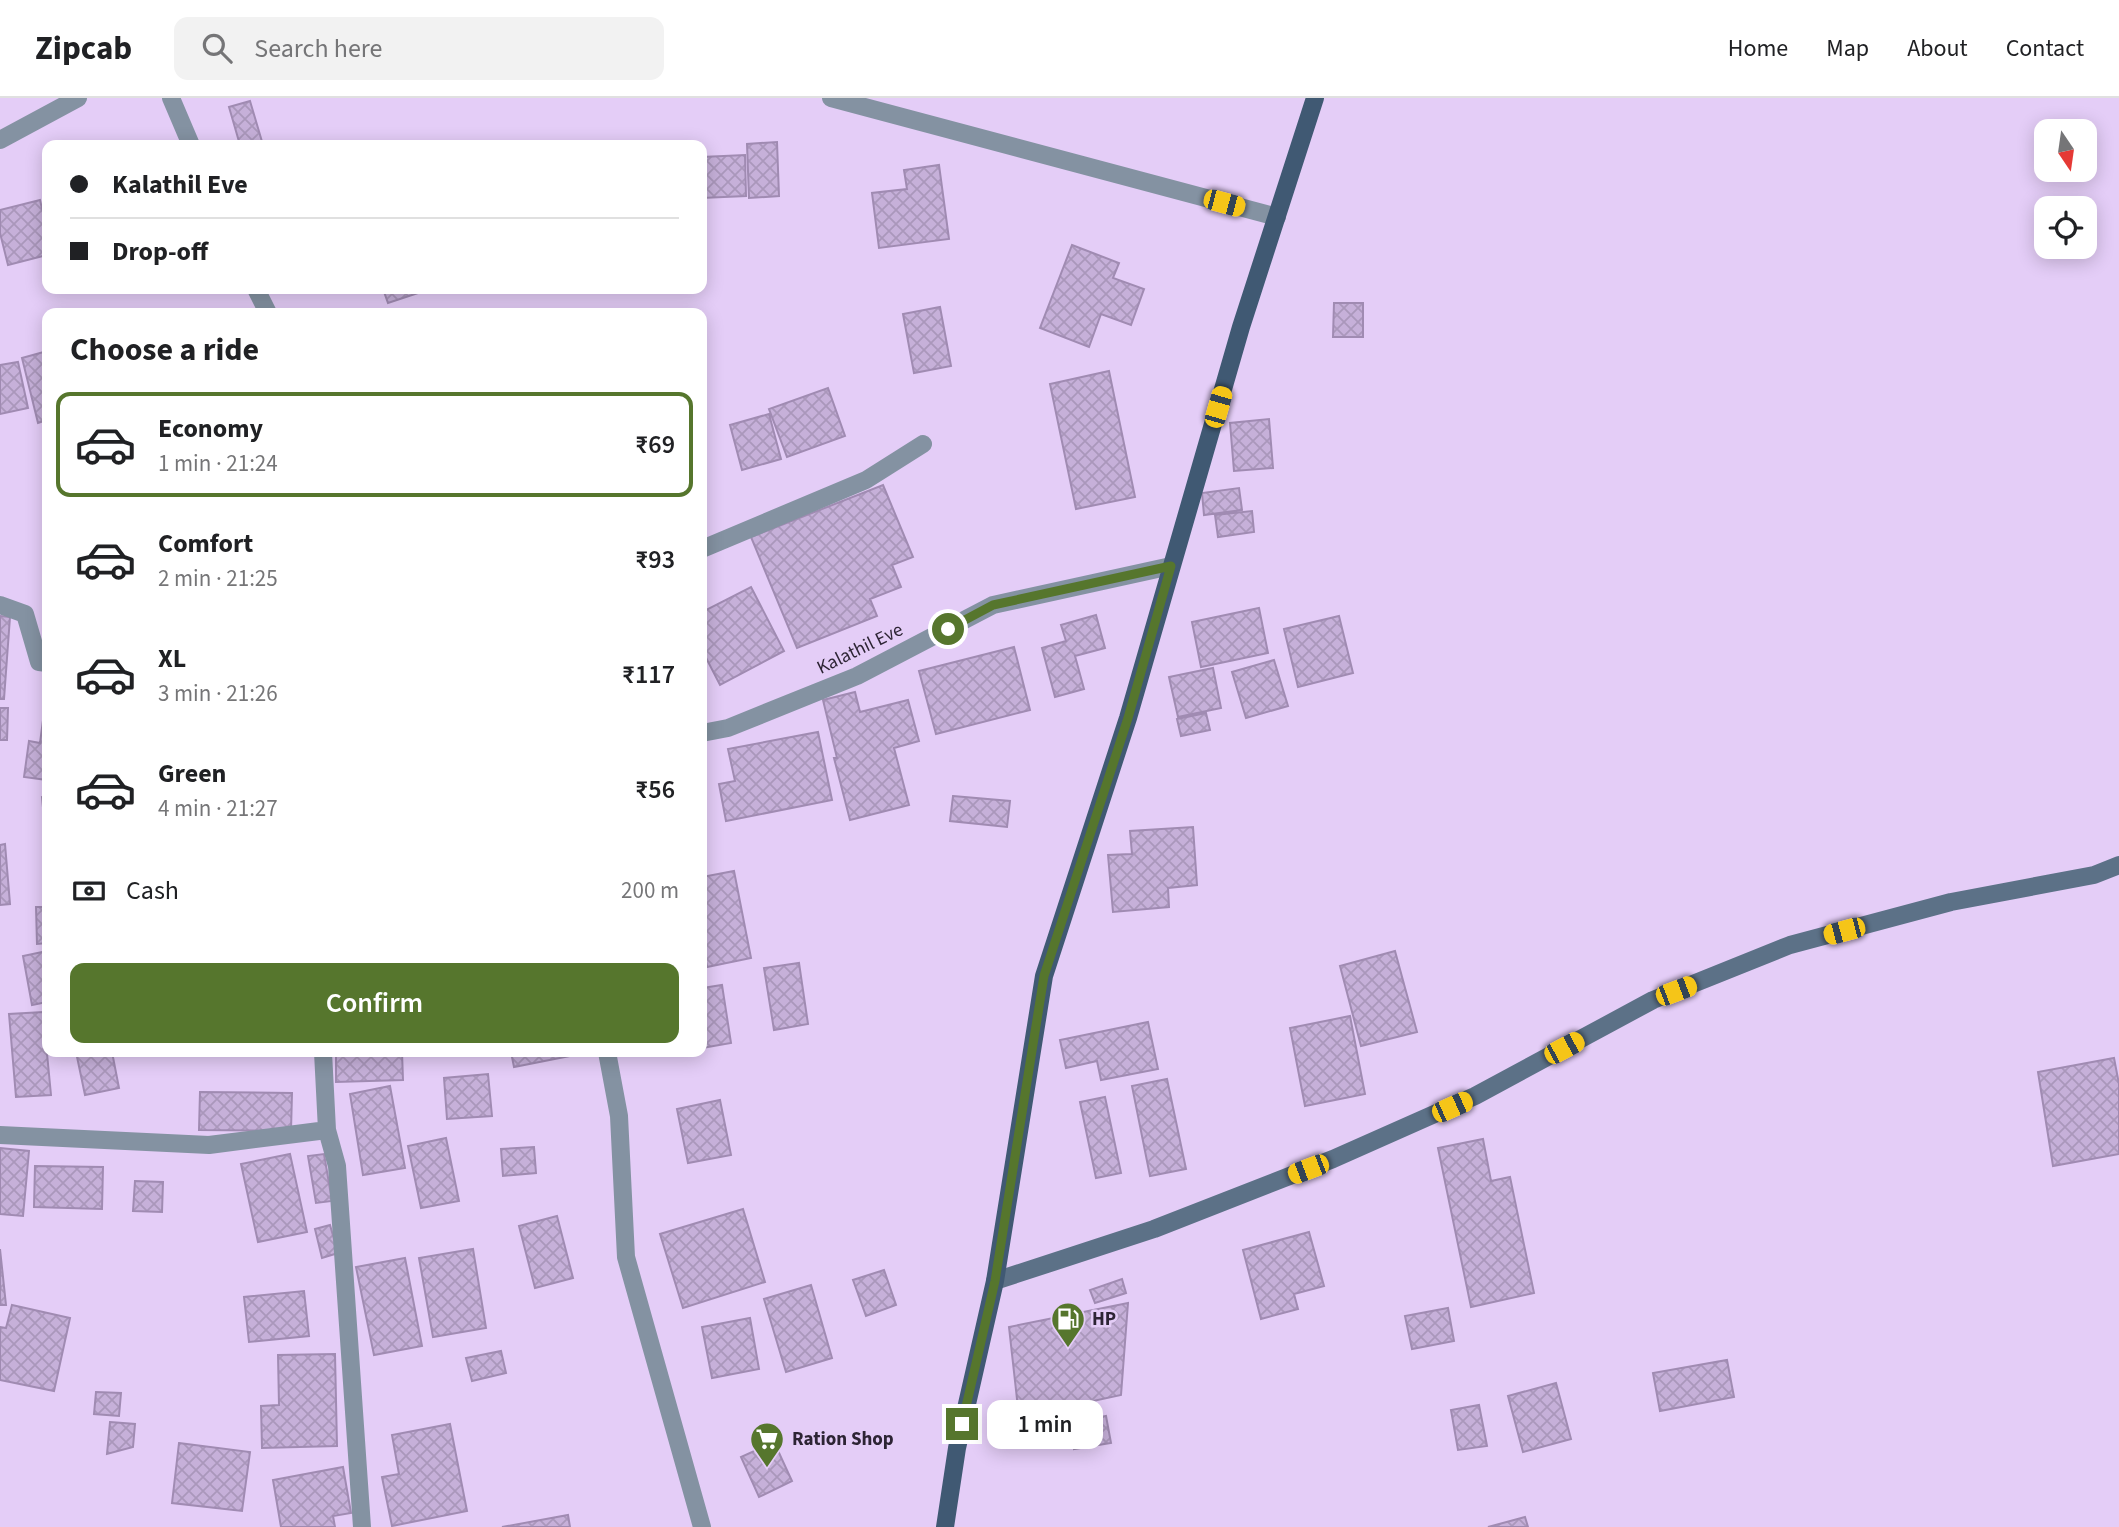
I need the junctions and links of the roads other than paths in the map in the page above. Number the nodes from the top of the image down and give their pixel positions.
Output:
1 (78, 98) edge
2 (171, 98) edge
3 (831, 98) edge
4 (1315, 98) edge
5 (0, 140) edge
6 (189, 140) edge
7 (1277, 217) junction
8 (923, 444) dead end
9 (707, 548) edge
10 (1171, 566) junction
11 (0, 605) edge
12 (42, 662) edge
13 (707, 732) edge
14 (2119, 865) edge
15 (323, 1057) edge
16 (608, 1057) edge
17 (327, 1130) junction
18 (0, 1135) edge
19 (995, 1281) junction
20 (362, 1527) edge
21 (702, 1527) edge
22 (945, 1527) edge

1 - 5 street
2 - 6 street
3 - 7 street
4 - 7 main road
7 - 10 main road
8 - 9 street
10 - 13 street, Kalathil Eve
10 - 19 main road
11 - 12 street
14 - 19 street
15 - 17 street
16 - 21 street
17 - 18 street
17 - 20 street
19 - 22 main road

